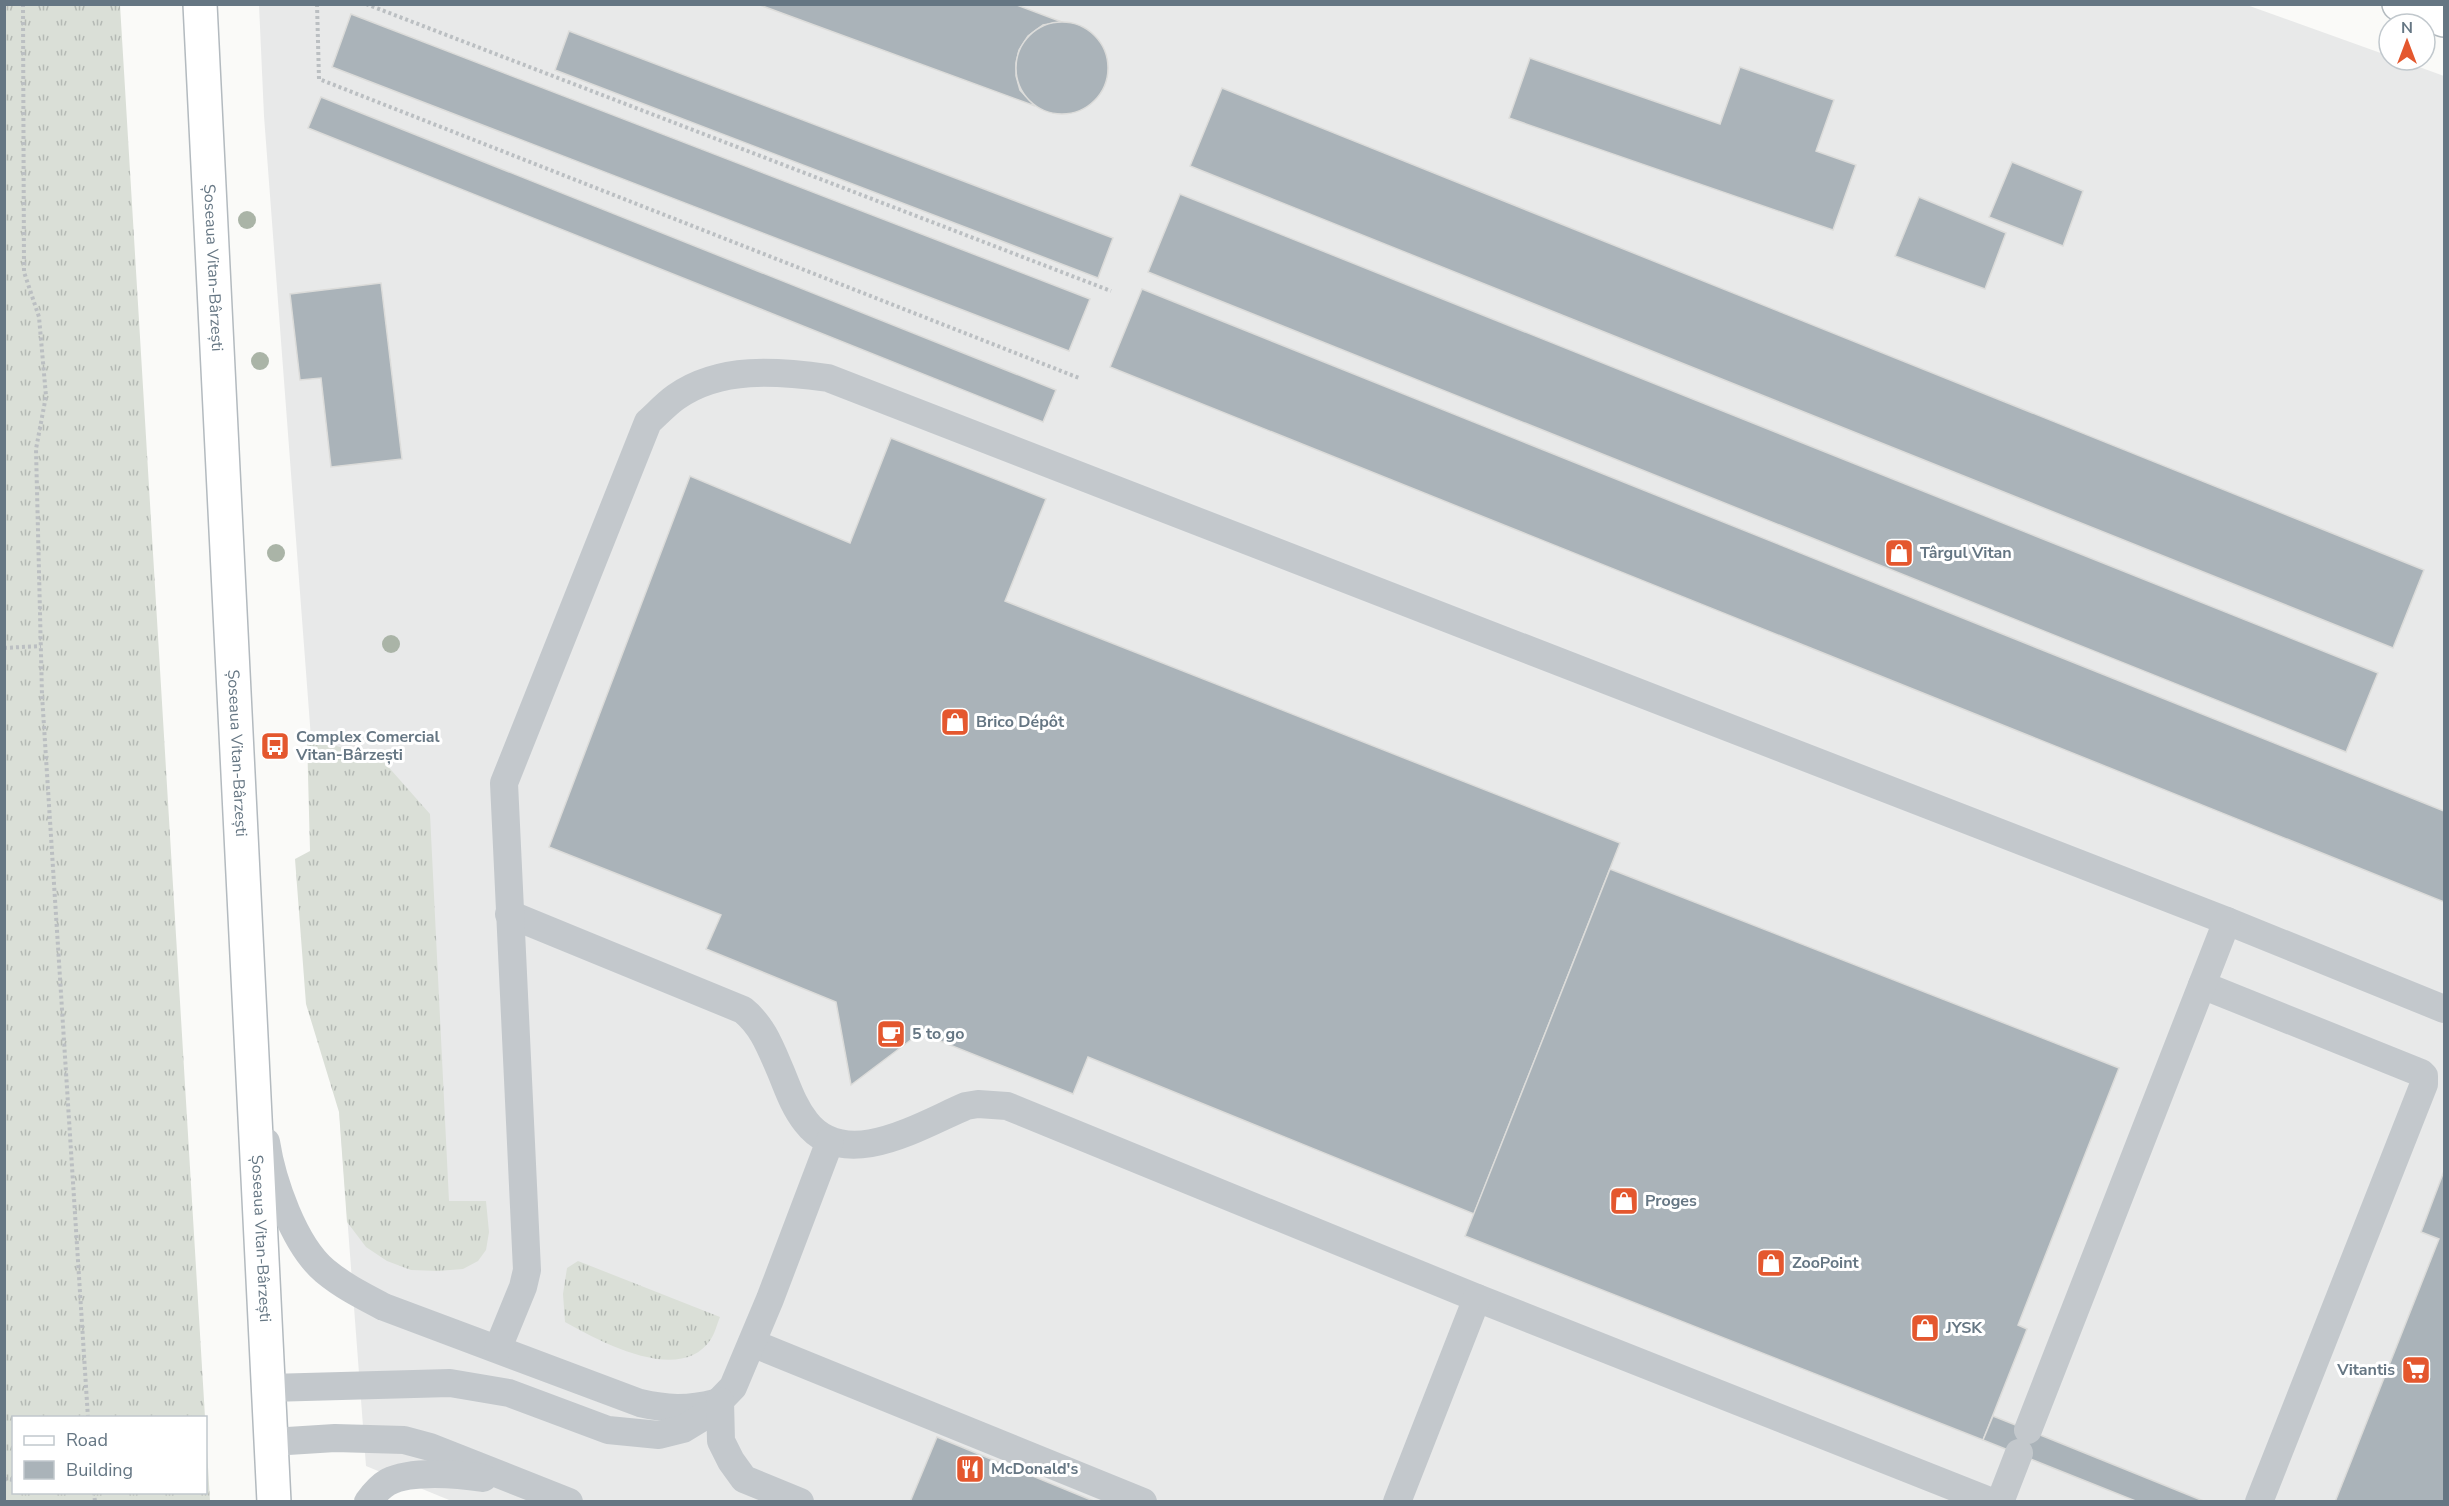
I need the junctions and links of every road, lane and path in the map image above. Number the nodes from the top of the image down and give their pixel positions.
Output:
1 (23, 4) edge
2 (200, 4) edge
3 (317, 4) edge
4 (366, 4) edge
5 (2399, 4) edge
6 (2445, 20) edge
7 (1111, 291) dead end
8 (1079, 378) dead end
9 (41, 646) junction
10 (4, 648) edge
11 (509, 914) junction
12 (2227, 921) junction
13 (2202, 985) junction
14 (2445, 1009) edge
15 (254, 1058) junction
16 (830, 1141) junction
17 (1478, 1298) junction
18 (752, 1343) junction
19 (498, 1348) junction
20 (269, 1388) junction
21 (720, 1401) junction
22 (88, 1416) edge
23 (272, 1442) junction
24 (530, 1485) junction
25 (274, 1502) edge
26 (368, 1502) edge
27 (569, 1502) edge
28 (800, 1502) edge
29 (1143, 1502) edge
30 (1397, 1502) edge
31 (1992, 1502) edge
32 (2000, 1502) edge
33 (2259, 1502) edge

1 - 9 path
2 - 15 main road, Șoseaua Vitan-Bârzești
3 - 8 path
4 - 7 path
5 - 6 main road
9 - 10 path
9 - 22 path
11 - 12 lane
11 - 16 lane
11 - 19 lane
12 - 13 lane
12 - 14 lane
13 - 32 lane
13 - 33 lane
15 - 19 lane
15 - 20 main road, Șoseaua Vitan-Bârzești
16 - 17 lane
16 - 18 lane
17 - 30 lane
17 - 31 lane
18 - 21 lane
18 - 29 lane
19 - 21 lane
20 - 21 lane
20 - 23 main road, Șoseaua Vitan-Bârzești
21 - 28 lane
23 - 24 lane
23 - 25 main road, Șoseaua Vitan-Bârzești
24 - 26 lane
24 - 27 lane

